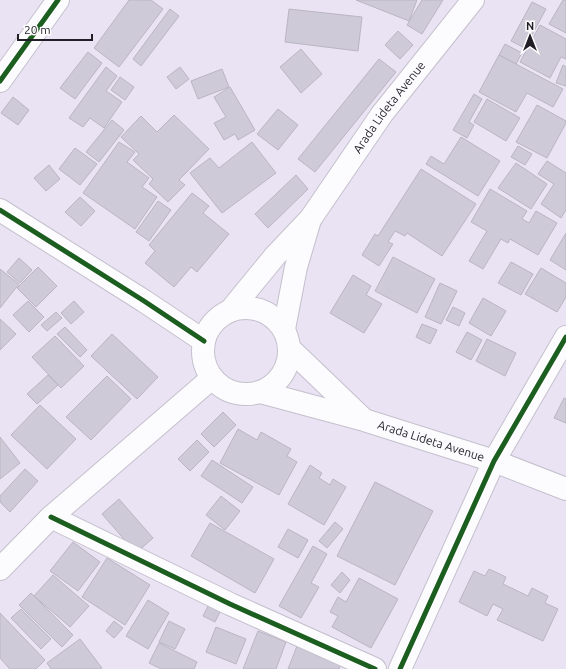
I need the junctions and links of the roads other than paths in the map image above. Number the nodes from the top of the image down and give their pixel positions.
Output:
1 (58, 0) edge
2 (473, 0) edge
3 (0, 81) edge
4 (0, 210) edge
5 (311, 218) junction
6 (230, 311) junction
7 (566, 337) edge
8 (287, 339) junction
9 (204, 341) junction
10 (212, 378) junction
11 (260, 392) junction
12 (364, 420) junction
13 (494, 461) junction
14 (566, 489) edge
15 (51, 517) junction
16 (0, 569) edge
17 (375, 669) edge
18 (400, 669) edge

1 - 3 main road
2 - 5 main road, Arada Lideta Avenue
4 - 9 main road
5 - 6 main road, Arada Lideta Avenue
5 - 8 main road, Arada Lideta Avenue
6 - 8 main road, Arada Lideta Avenue
6 - 9 main road, Arada Lideta Avenue
7 - 13 main road
8 - 11 main road, Arada Lideta Avenue
8 - 12 main road, Arada Lideta Avenue
9 - 10 main road, Arada Lideta Avenue
10 - 11 main road, Arada Lideta Avenue
10 - 15 main road
11 - 12 main road, Arada Lideta Avenue
12 - 13 main road, Arada Lideta Avenue
13 - 14 main road, Arada Lideta Avenue
13 - 18 main road
15 - 16 main road
15 - 17 main road

